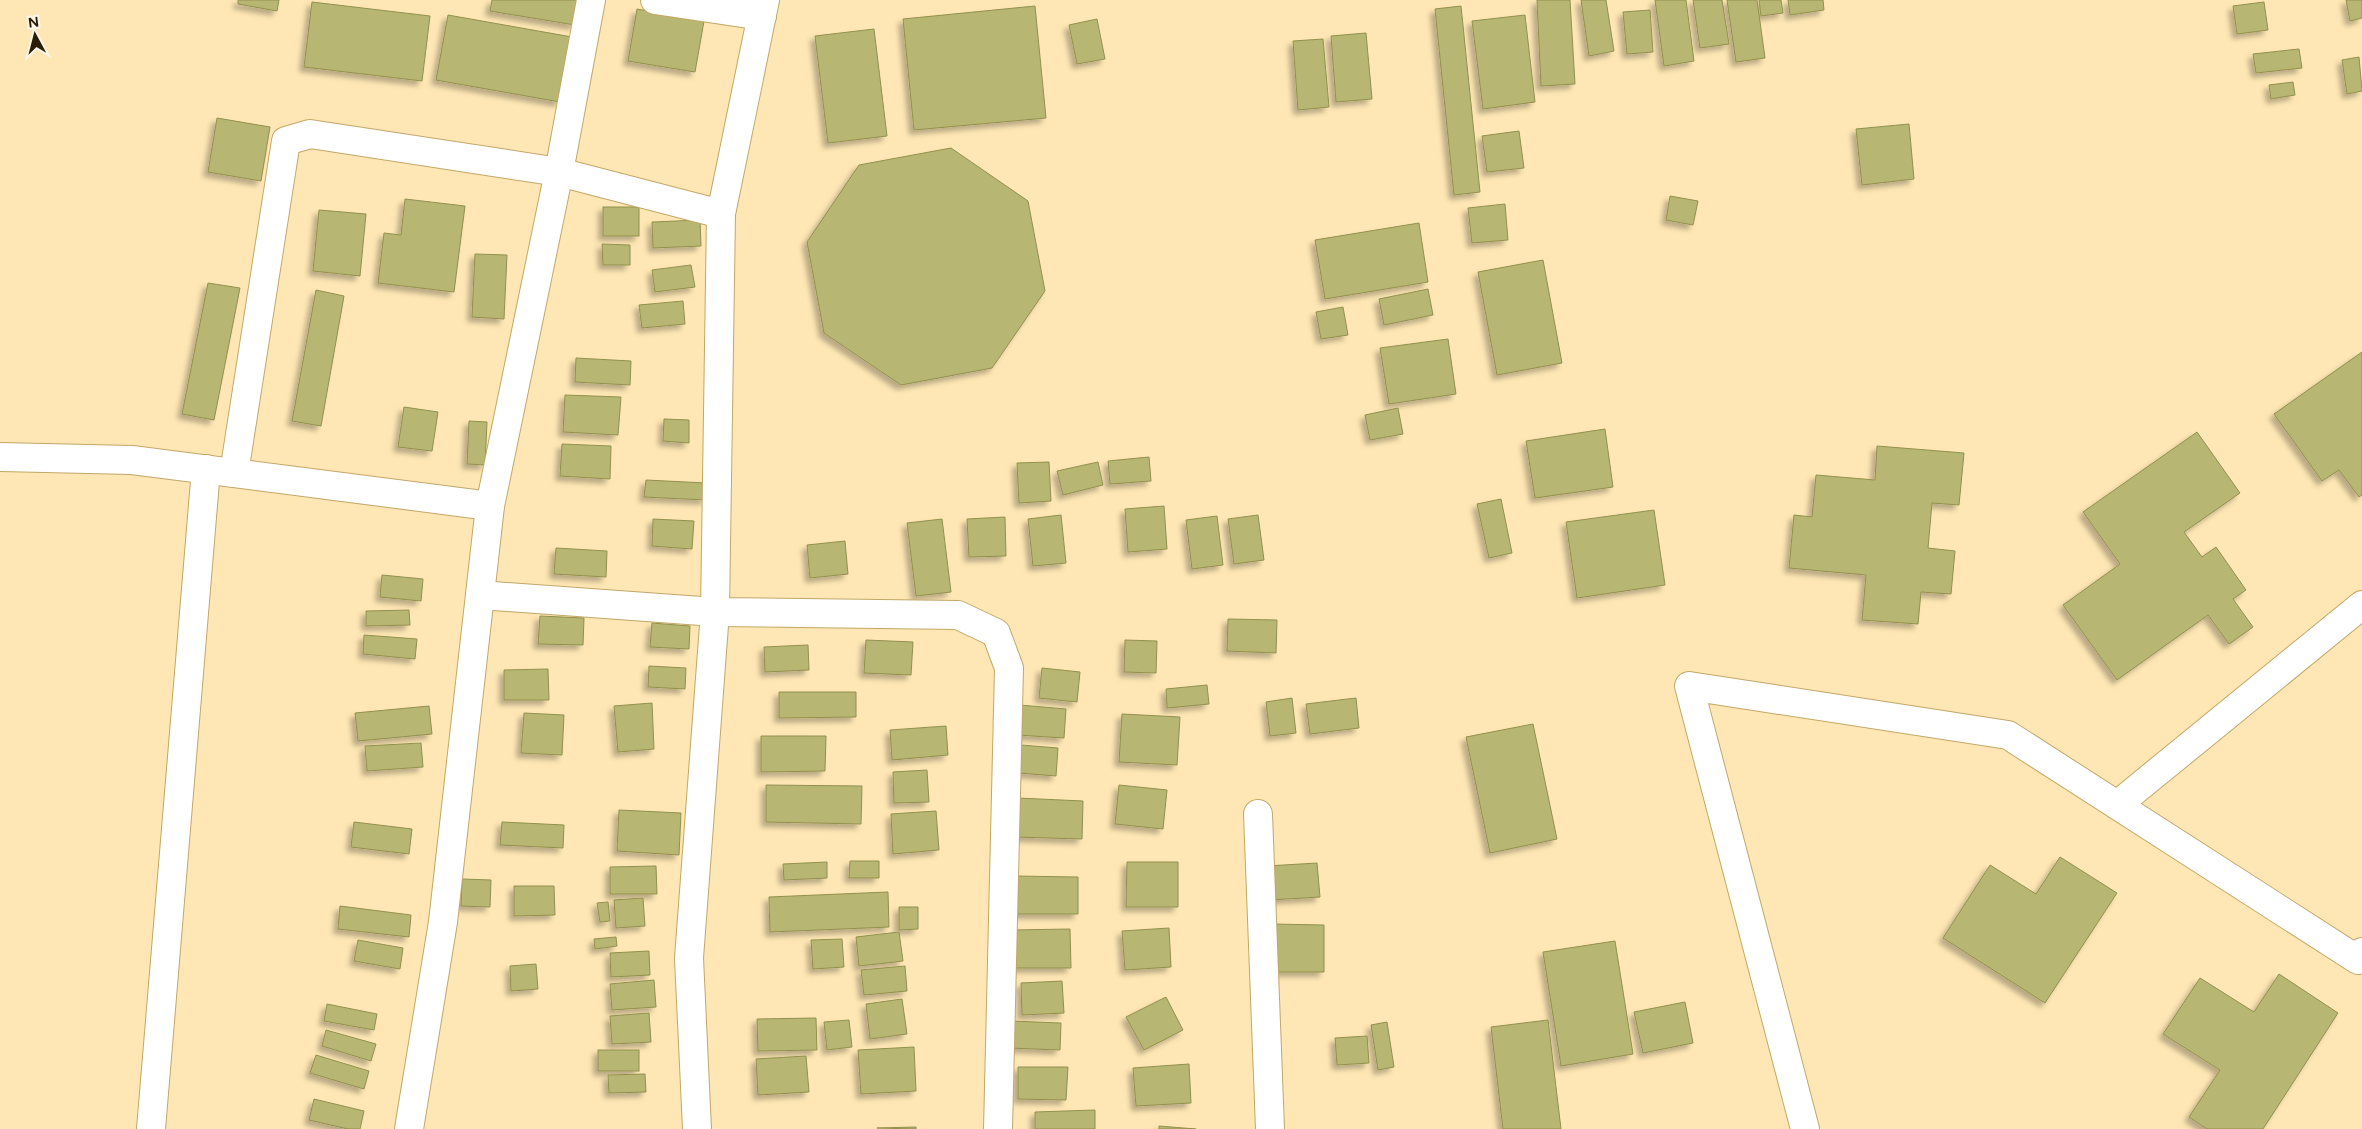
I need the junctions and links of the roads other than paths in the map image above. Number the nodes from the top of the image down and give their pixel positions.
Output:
1 (591, 0) edge
2 (654, 0) edge
3 (763, 8) edge
4 (559, 172) junction
5 (721, 214) junction
6 (0, 456) edge
7 (206, 469) junction
8 (234, 473) junction
9 (490, 506) junction
10 (480, 595) junction
11 (2362, 605) edge
12 (715, 612) junction
13 (2117, 805) junction
14 (1258, 814) dead end
15 (2362, 952) edge
16 (151, 1129) edge
17 (409, 1129) edge
18 (697, 1129) edge
19 (998, 1129) edge
20 (1270, 1129) edge
21 (1805, 1129) edge

1 - 4 street
2 - 3 street
3 - 5 street
4 - 5 street
4 - 8 street
4 - 9 street
5 - 12 street
6 - 7 street
7 - 8 street
7 - 16 street
8 - 9 street
9 - 10 street
10 - 12 street
10 - 17 street
11 - 13 street
12 - 18 street
12 - 19 street
13 - 15 street
13 - 21 street
14 - 20 street

